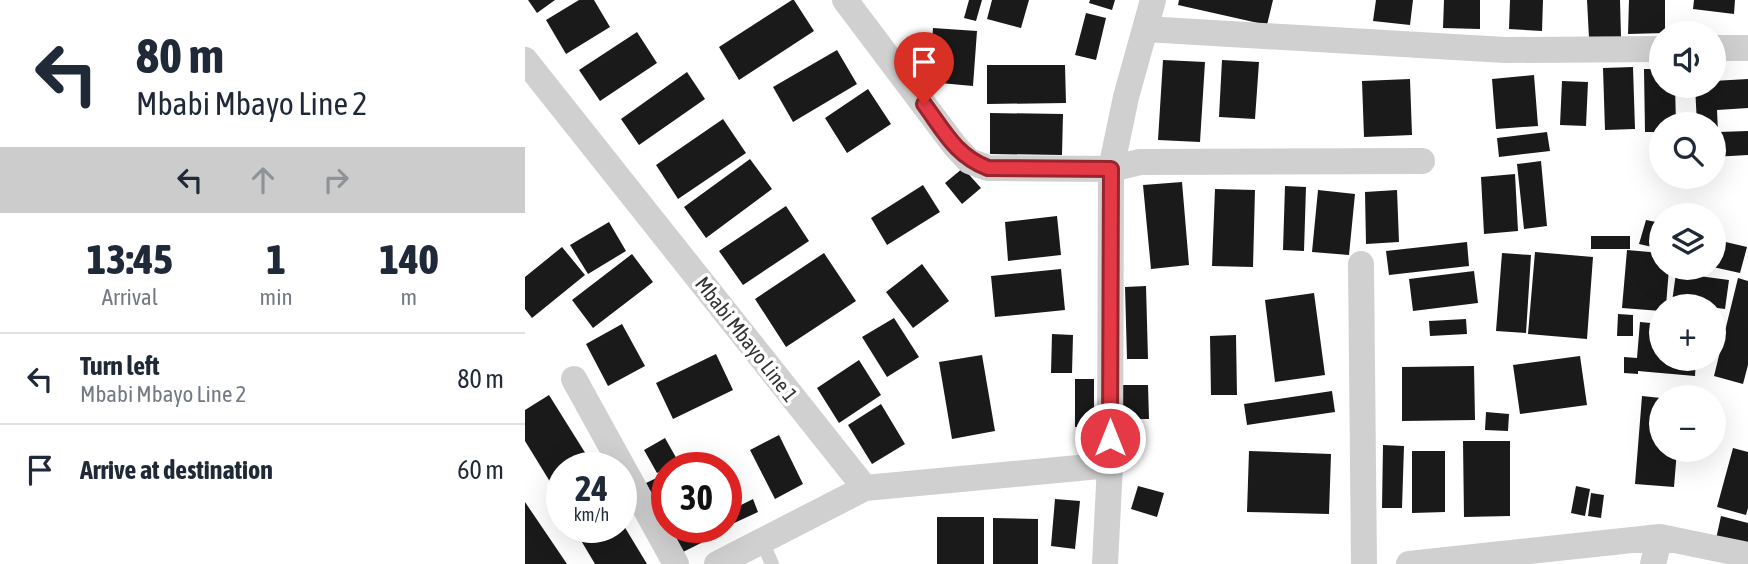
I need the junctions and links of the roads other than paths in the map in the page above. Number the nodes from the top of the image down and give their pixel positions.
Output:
1 (845, 0) edge
2 (1153, 0) edge
3 (1145, 29) junction
4 (1726, 48) edge
5 (1748, 48) edge
6 (1649, 49) edge
7 (525, 60) edge
8 (1422, 161) dead end
9 (1111, 169) junction
10 (1361, 264) dead end
11 (573, 379) dead end
12 (1110, 465) junction
13 (865, 488) junction
14 (1660, 537) junction
15 (767, 552) edge
16 (1748, 555) edge
17 (676, 564) edge
18 (717, 564) edge
19 (1105, 564) edge
20 (1364, 564) edge
21 (1409, 564) edge
22 (1653, 564) edge

1 - 9 street
2 - 3 street
3 - 6 street
3 - 9 street
4 - 5 street
7 - 13 street, Mbabi Mbayo Line 1
8 - 9 street
9 - 12 street
10 - 20 street
11 - 17 street
12 - 13 street
12 - 19 street
13 - 15 street
14 - 16 street
14 - 21 street
14 - 22 street
15 - 18 street

